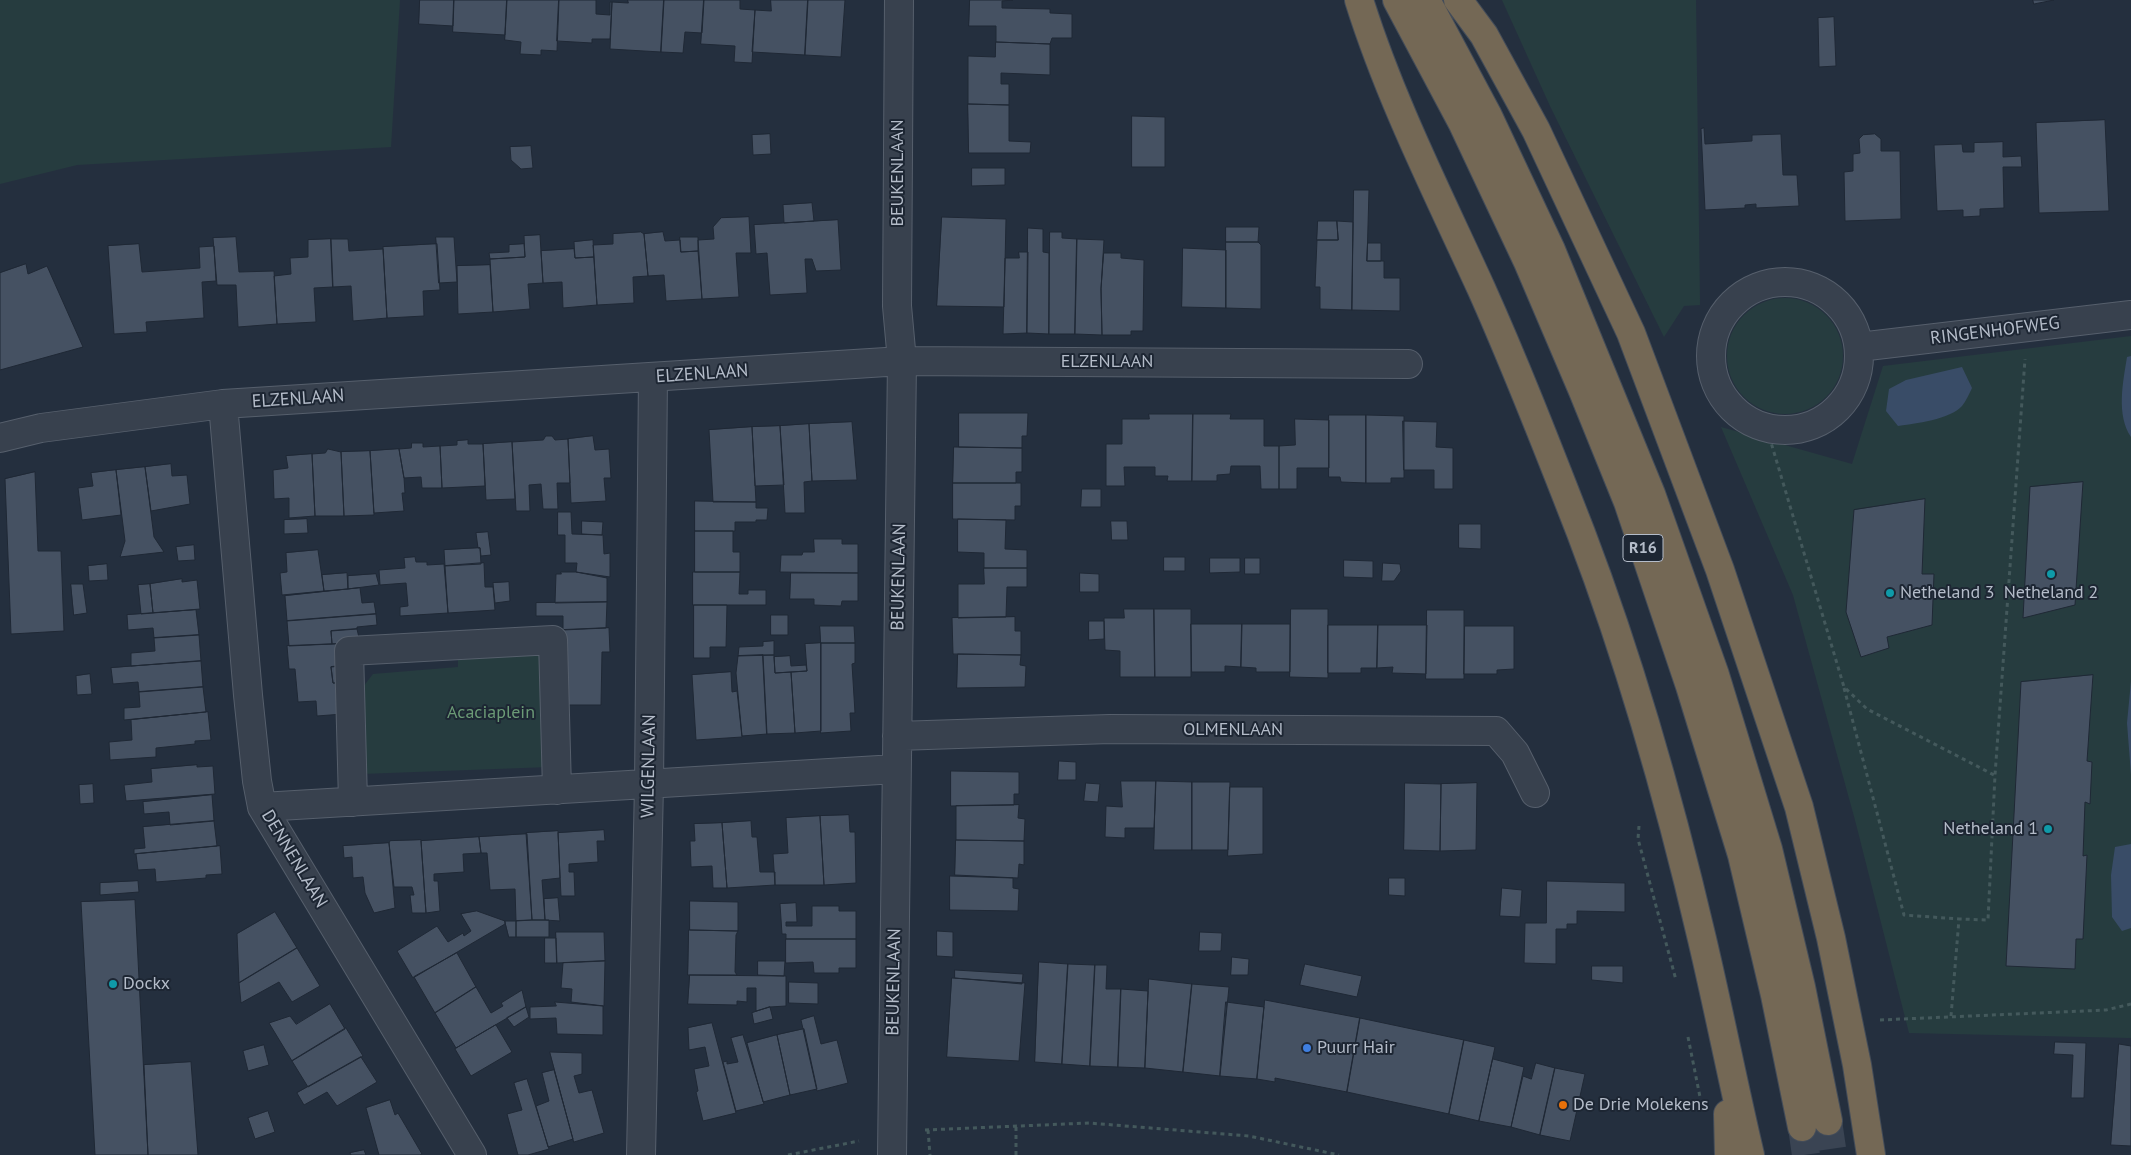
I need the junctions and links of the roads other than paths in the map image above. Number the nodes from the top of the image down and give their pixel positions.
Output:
1 (899, 0) edge
2 (1359, 0) edge
3 (1397, 0) edge
4 (1426, 0) edge
5 (1458, 0) edge
6 (2131, 315) edge
7 (1859, 348) junction
8 (902, 361) junction
9 (1408, 364) dead end
10 (653, 377) junction
11 (223, 404) junction
12 (0, 438) edge
13 (897, 736) junction
14 (896, 769) junction
15 (649, 784) junction
16 (557, 790) junction
17 (1534, 793) dead end
18 (352, 802) junction
19 (262, 807) junction
20 (1733, 1083) junction
21 (1828, 1121) tunnel mouth
22 (1802, 1127) tunnel mouth
23 (892, 1145) edge
24 (472, 1155) edge
25 (641, 1155) edge
26 (1729, 1155) edge
27 (1750, 1155) edge
28 (1871, 1155) edge

1 - 8 street, BEUKENLAAN
2 - 20 highway
3 - 22 highway, R16
4 - 21 highway, R16
5 - 28 highway
6 - 7 street, RINGENHOFWEG
7 - 7 street
8 - 9 street, ELZENLAAN
8 - 10 street, ELZENLAAN
8 - 13 street, BEUKENLAAN
10 - 11 street, ELZENLAAN
10 - 15 street, WILGENLAAN
11 - 12 street, ELZENLAAN
11 - 19 street, DENNENLAAN
13 - 14 street, BEUKENLAAN
13 - 17 street, OLMENLAAN
14 - 15 street
14 - 23 street, BEUKENLAAN
15 - 16 street
15 - 25 street, WILGENLAAN
16 - 18 street
16 - 18 street
18 - 19 street
19 - 24 street, DENNENLAAN
20 - 26 highway
20 - 27 highway

